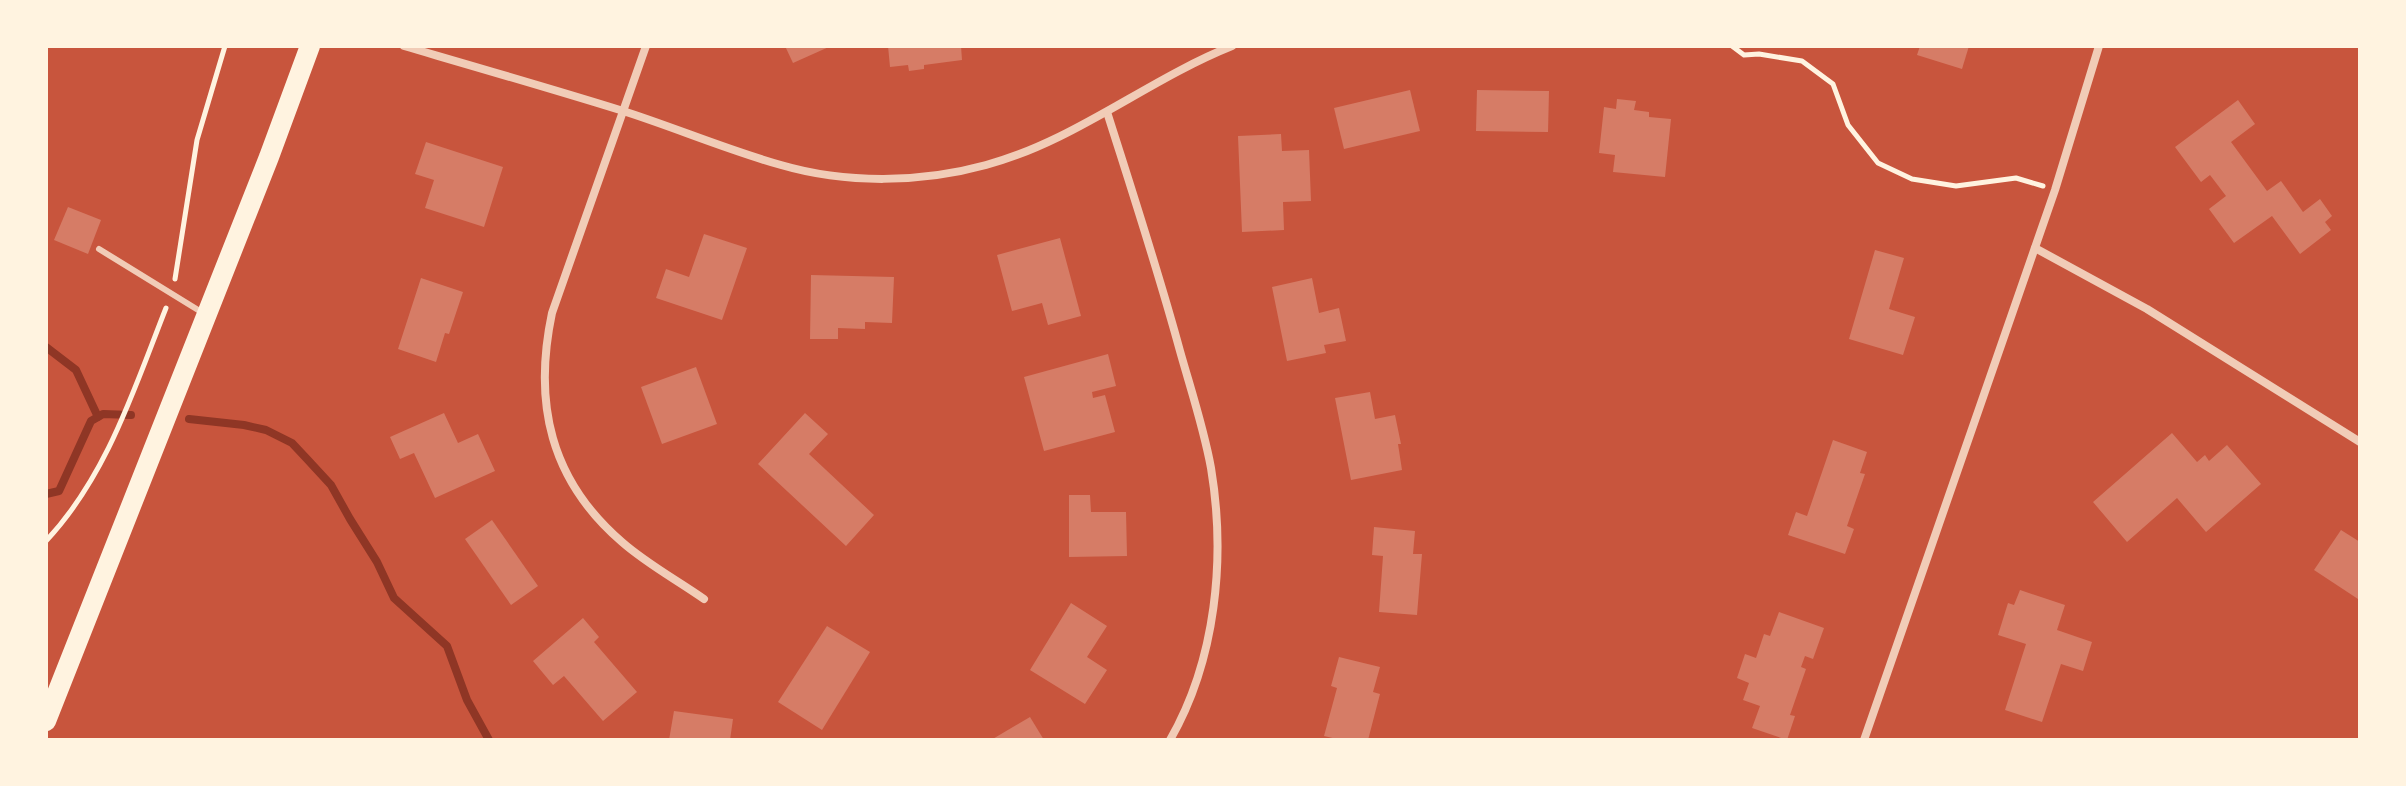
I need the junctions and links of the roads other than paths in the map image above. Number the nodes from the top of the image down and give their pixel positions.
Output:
1 (310, 46) edge
2 (404, 46) edge
3 (646, 46) edge
4 (1232, 46) edge
5 (2099, 46) edge
6 (430, 50) edge
7 (623, 111) junction
8 (1107, 112) junction
9 (2035, 248) junction
10 (99, 249) dead end
11 (206, 315) junction
12 (2360, 442) edge
13 (704, 599) dead end
14 (46, 721) edge
15 (1170, 740) edge
16 (1864, 740) edge

1 - 11 main road
2 - 6 street
3 - 7 street
4 - 8 street
5 - 9 street
6 - 7 street
7 - 8 street
7 - 13 street
8 - 15 street
9 - 12 street
9 - 16 street
10 - 11 lane
11 - 14 main road

